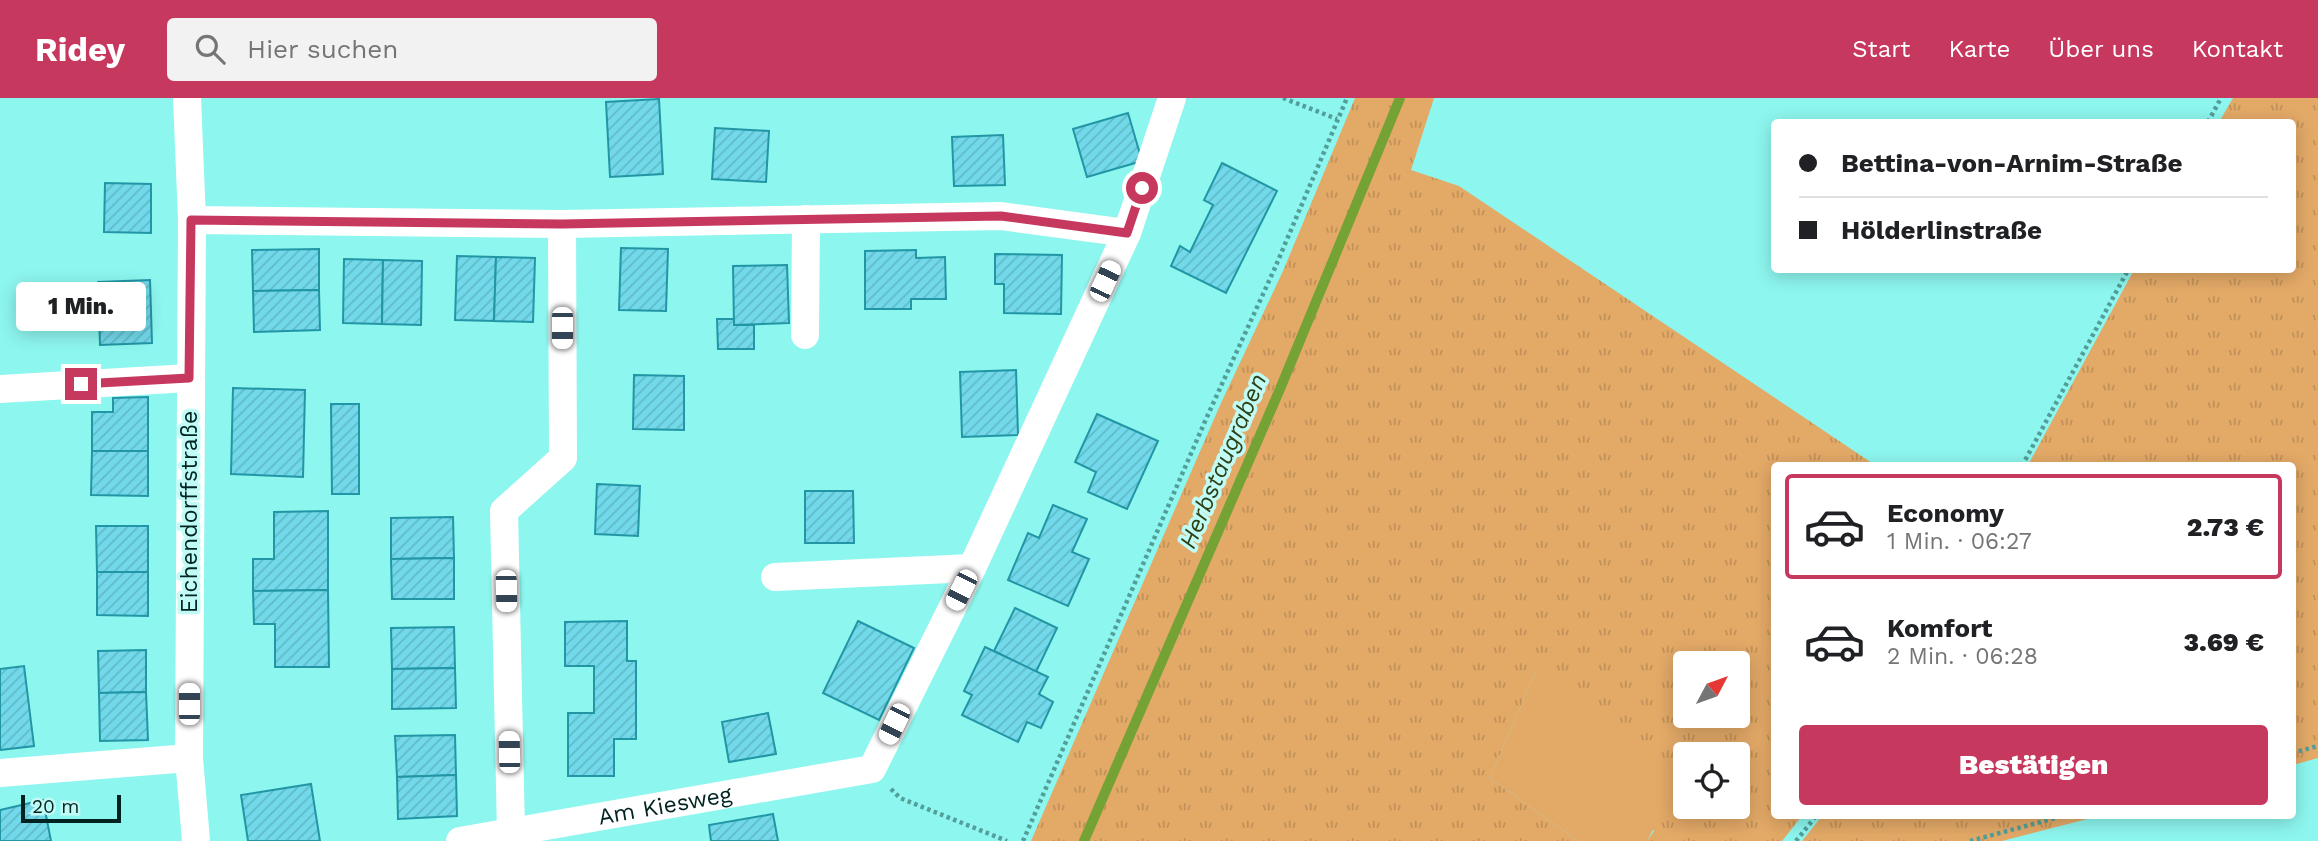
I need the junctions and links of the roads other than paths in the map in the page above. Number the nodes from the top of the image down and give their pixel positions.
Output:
1 (187, 98) edge
2 (1172, 98) edge
3 (806, 219) junction
4 (191, 220) junction
5 (562, 224) junction
6 (1127, 233) junction
7 (805, 335) dead end
8 (189, 378) junction
9 (0, 389) edge
10 (972, 568) junction
11 (775, 577) dead end
12 (189, 758) junction
13 (0, 773) edge
14 (511, 832) junction
15 (196, 841) edge
16 (460, 841) edge

1 - 4 street, Eichendorffstraße
2 - 6 street
3 - 5 street
3 - 6 street
3 - 7 street
4 - 5 street
4 - 8 street, Eichendorffstraße
5 - 14 street
6 - 10 street
8 - 9 street
8 - 12 street, Eichendorffstraße
10 - 11 street
10 - 14 street, Am Kiesweg
12 - 13 street
12 - 15 street, Eichendorffstraße
14 - 16 street, Am Kiesweg

